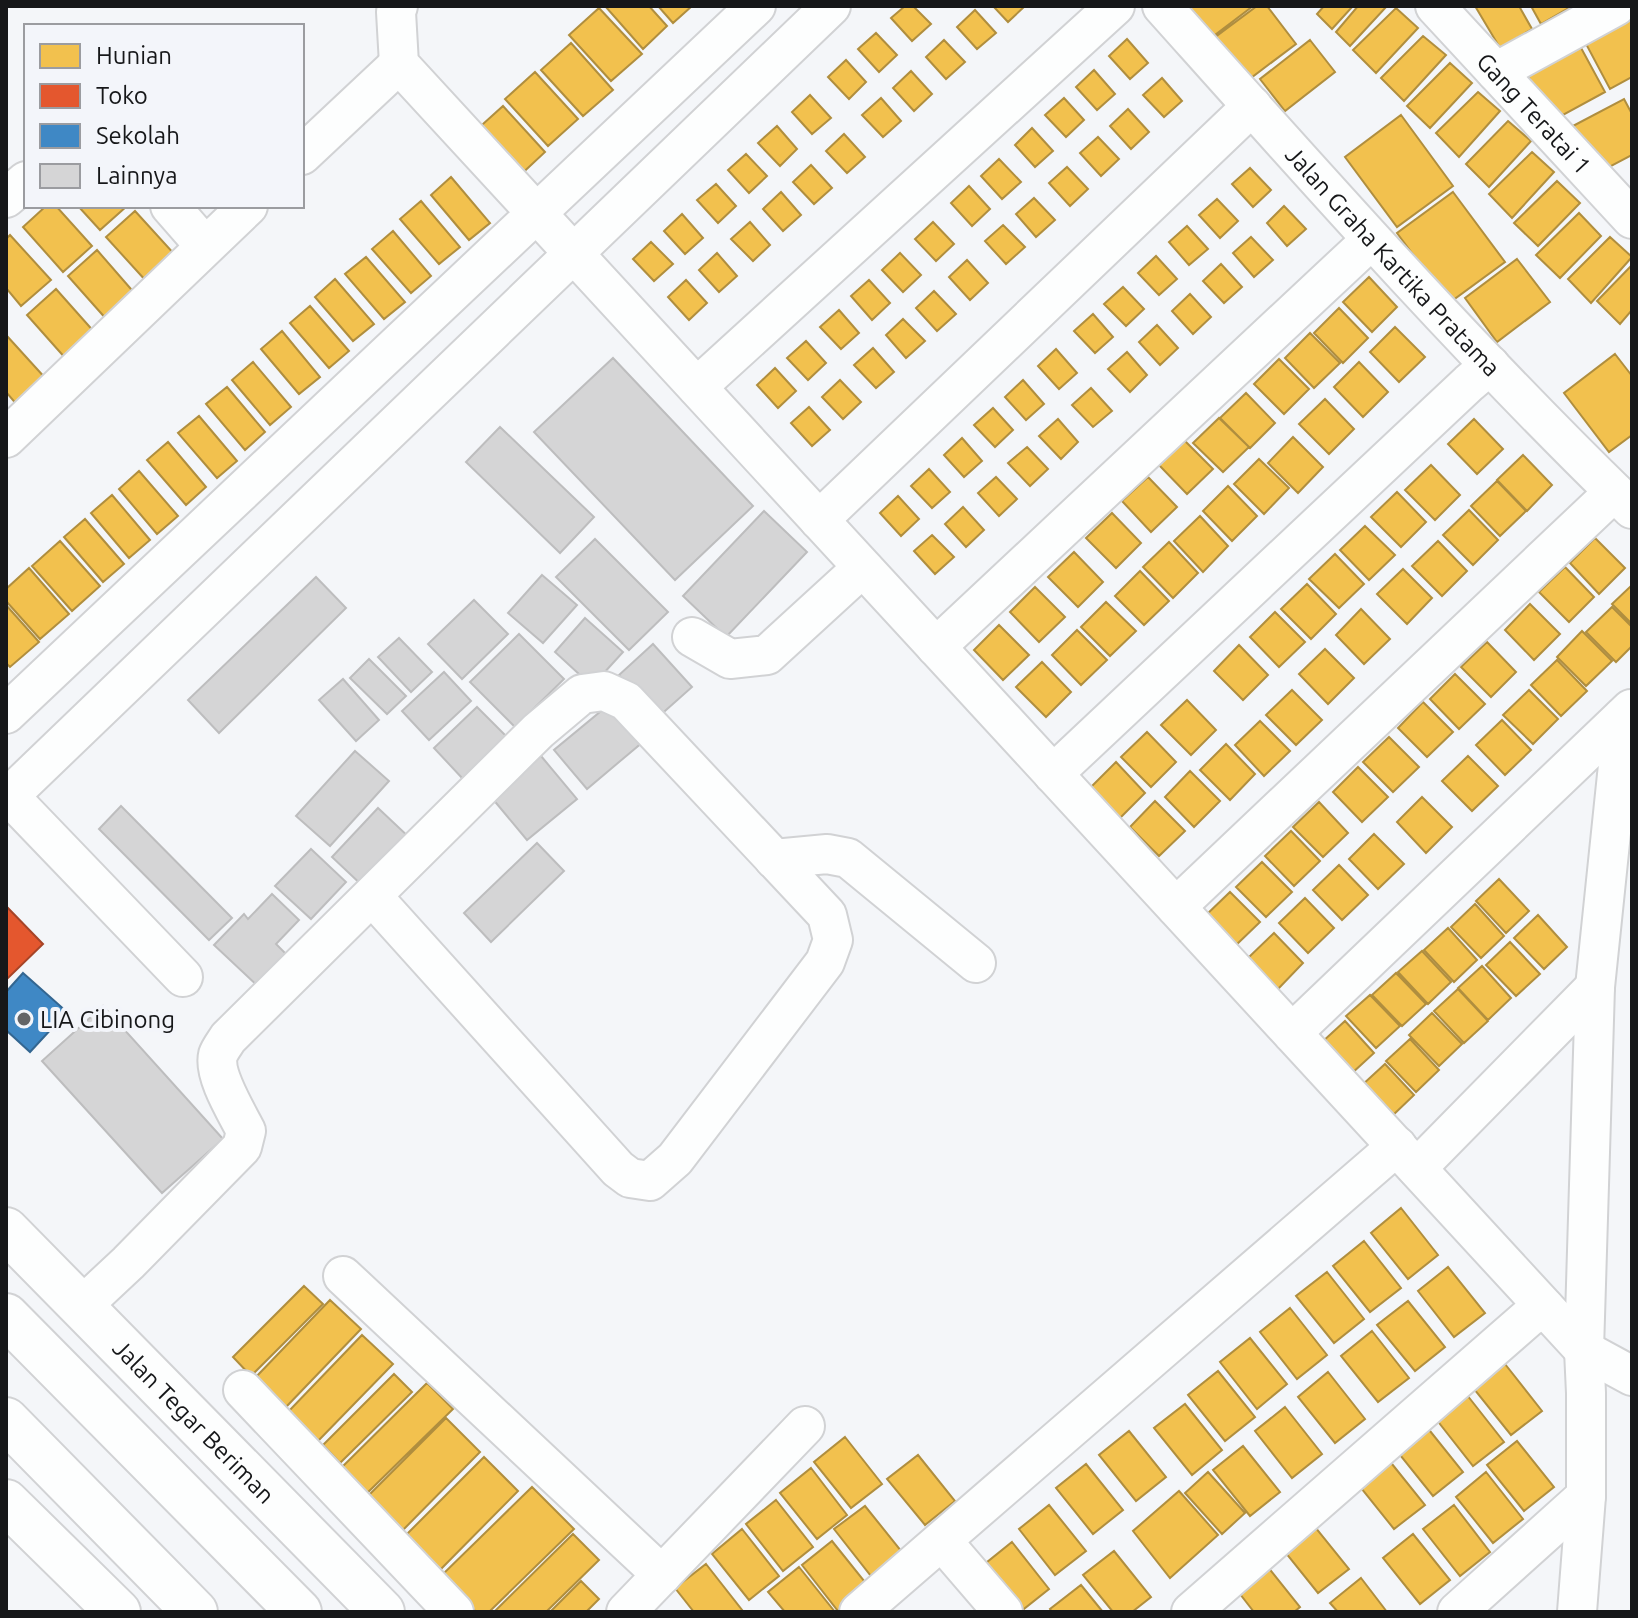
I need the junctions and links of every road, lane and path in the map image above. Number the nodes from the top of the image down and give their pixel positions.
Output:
1 (398, 6) edge
2 (756, 6) edge
3 (831, 6) edge
4 (1115, 6) edge
5 (1162, 6) edge
6 (1435, 6) edge
7 (1616, 6) edge
8 (399, 64) junction
9 (1496, 72) junction
10 (1252, 106) junction
11 (304, 153) edge
12 (1618, 181) edge
13 (24, 183) edge
14 (6, 198) edge
15 (172, 208) edge
16 (246, 208) edge
17 (536, 214) junction
18 (1632, 219) edge
19 (1371, 240) junction
20 (205, 246) junction
21 (573, 253) junction
22 (1490, 365) junction
23 (697, 387) junction
24 (6, 438) edge
25 (1623, 500) edge
26 (819, 520) junction
27 (865, 570) junction
28 (692, 637) dead end
29 (936, 647) junction
30 (1627, 712) edge
31 (6, 714) edge
32 (1053, 774) junction
33 (7, 798) edge
34 (774, 859) junction
35 (372, 896) junction
36 (1176, 907) junction
37 (976, 963) dead end
38 (183, 977) dead end
39 (1595, 987) junction
40 (1292, 1033) junction
41 (1407, 1157) junction
42 (6, 1230) edge
43 (343, 1276) dead end
44 (81, 1307) junction
45 (1545, 1308) junction
46 (6, 1316) edge
47 (1584, 1350) junction
48 (1632, 1376) edge
49 (243, 1390) dead end
50 (191, 1417) junction
51 (6, 1420) edge
52 (805, 1426) dead end
53 (148, 1460) junction
54 (1586, 1496) junction
55 (348, 1501) junction
56 (6, 1502) edge
57 (91, 1508) junction
58 (942, 1541) junction
59 (314, 1543) junction
60 (52, 1547) junction
61 (662, 1575) junction
62 (118, 1612) edge
63 (195, 1612) edge
64 (299, 1612) edge
65 (382, 1612) edge
66 (454, 1612) edge
67 (626, 1612) edge
68 (859, 1612) edge
69 (1003, 1612) edge
70 (1191, 1612) edge
71 (1457, 1612) edge
72 (1577, 1612) edge

1 - 8 street
2 - 17 street
3 - 21 street
4 - 23 street
5 - 10 street, Jalan Graha Kartika Pratama
6 - 9 street, Gang Teratai 1
7 - 9 street
8 - 11 street
8 - 17 street
9 - 12 street, Gang Teratai 1
10 - 19 street, Jalan Graha Kartika Pratama
10 - 26 street
12 - 18 street, Gang Teratai 1
13 - 14 street
15 - 20 street
16 - 20 street
17 - 21 street
17 - 31 street
19 - 22 street, Jalan Graha Kartika Pratama
19 - 29 street
20 - 24 street
21 - 23 street
21 - 33 street
22 - 25 street, Jalan Graha Kartika Pratama
22 - 32 street
23 - 26 street
25 - 36 street
26 - 27 street
27 - 28 street
27 - 29 street
29 - 32 street
30 - 39 street
30 - 40 street
32 - 36 street
33 - 38 street
34 - 35 street
34 - 35 street
34 - 37 street
35 - 44 street
36 - 40 street
39 - 41 street
39 - 47 street
40 - 41 street
41 - 45 street
41 - 58 street
42 - 44 main road, Jalan Tegar Beriman
43 - 61 street
44 - 50 main road, Jalan Tegar Beriman
45 - 47 street
45 - 70 street
46 - 53 main road
47 - 48 street
47 - 54 street
49 - 55 street
50 - 53 main road
50 - 59 main road, Jalan Tegar Beriman
51 - 57 main road
52 - 61 street
53 - 64 main road
54 - 71 street
54 - 72 street
55 - 59 street
55 - 66 street
56 - 60 main road
57 - 60 main road
57 - 63 main road
58 - 68 street
58 - 69 street
59 - 65 main road, Jalan Tegar Beriman
60 - 62 main road
61 - 67 street

